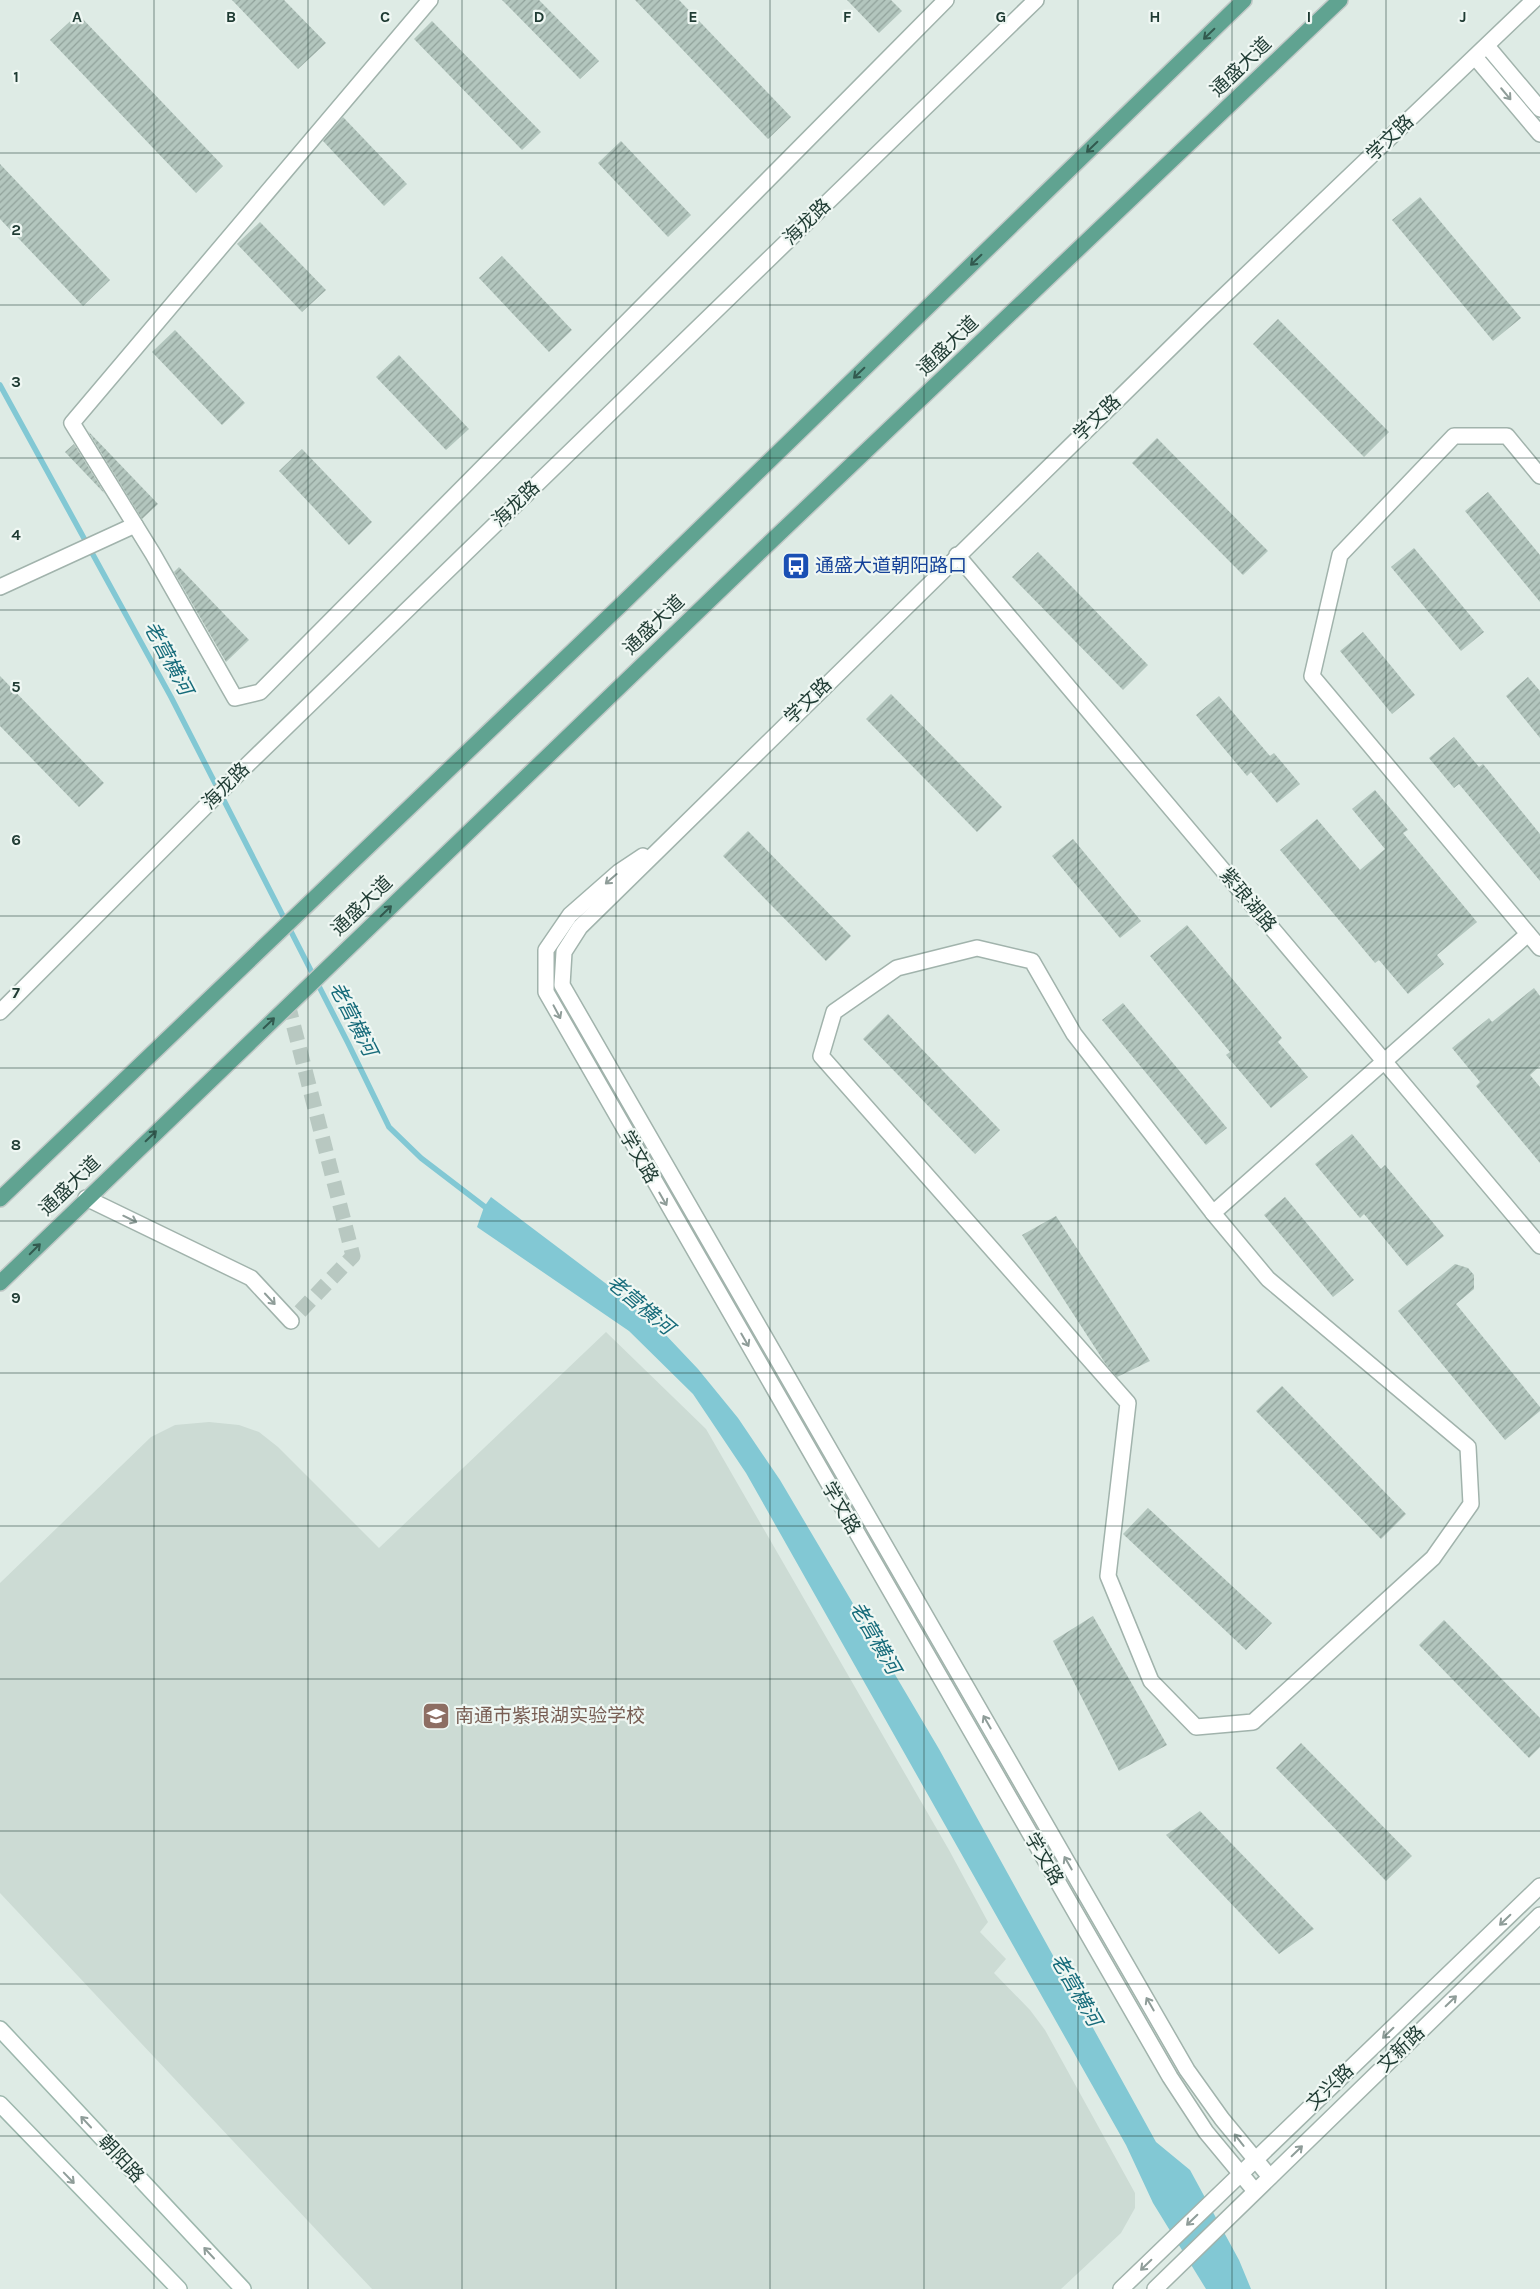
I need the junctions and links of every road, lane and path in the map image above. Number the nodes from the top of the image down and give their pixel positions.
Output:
1 (430, 0) edge
2 (946, 0) edge
3 (1036, 0) edge
4 (1244, 0) edge
5 (1340, 0) edge
6 (1534, 0) edge
7 (1487, 46) junction
8 (1475, 57) junction
9 (1540, 109) edge
10 (1540, 134) edge
11 (1540, 476) edge
12 (135, 524) junction
13 (957, 555) junction
14 (0, 587) edge
15 (665, 842) junction
16 (1528, 934) junction
17 (1540, 948) edge
18 (0, 1012) edge
19 (1384, 1061) junction
20 (86, 1198) junction
21 (0, 1199) edge
22 (1213, 1212) junction
23 (1540, 1246) edge
24 (0, 1283) edge
25 (291, 1321) dead end
26 (1540, 1886) edge
27 (1540, 1914) edge
28 (0, 2029) edge
29 (0, 2104) edge
30 (1255, 2160) junction
31 (1240, 2174) junction
32 (1270, 2177) junction
33 (1255, 2191) junction
34 (175, 2288) edge
35 (243, 2289) edge
36 (1121, 2289) edge
37 (1155, 2289) edge

1 - 12 street
2 - 12 street
3 - 18 street, 海龙路
4 -> 21 main road, 通盛大道
20 -> 5 main road, 通盛大道
6 - 7 street, 学文路
7 - 8 street, 学文路
7 - 9 street
8 -> 10 street
8 - 13 street, 学文路
11 - 16 street
12 - 14 street
13 - 15 street, 学文路
13 - 19 street, 紫琅湖路
30 -> 15 street, 学文路
15 -> 31 street, 学文路
16 - 17 street
16 - 19 street
19 - 22 street
19 - 23 street, 紫琅湖路
24 -> 20 main road, 通盛大道
20 -> 25 street
22 - 22 street
26 -> 30 street, 文兴路
32 -> 27 street, 文新路
35 -> 28 street, 朝阳路
29 -> 34 street
30 - 31 street, 文兴路
30 - 32 street, 学文路
31 - 33 street, 学文路
31 -> 36 street, 文兴路
32 - 33 street, 文新路
33 - 37 street, 文新路

